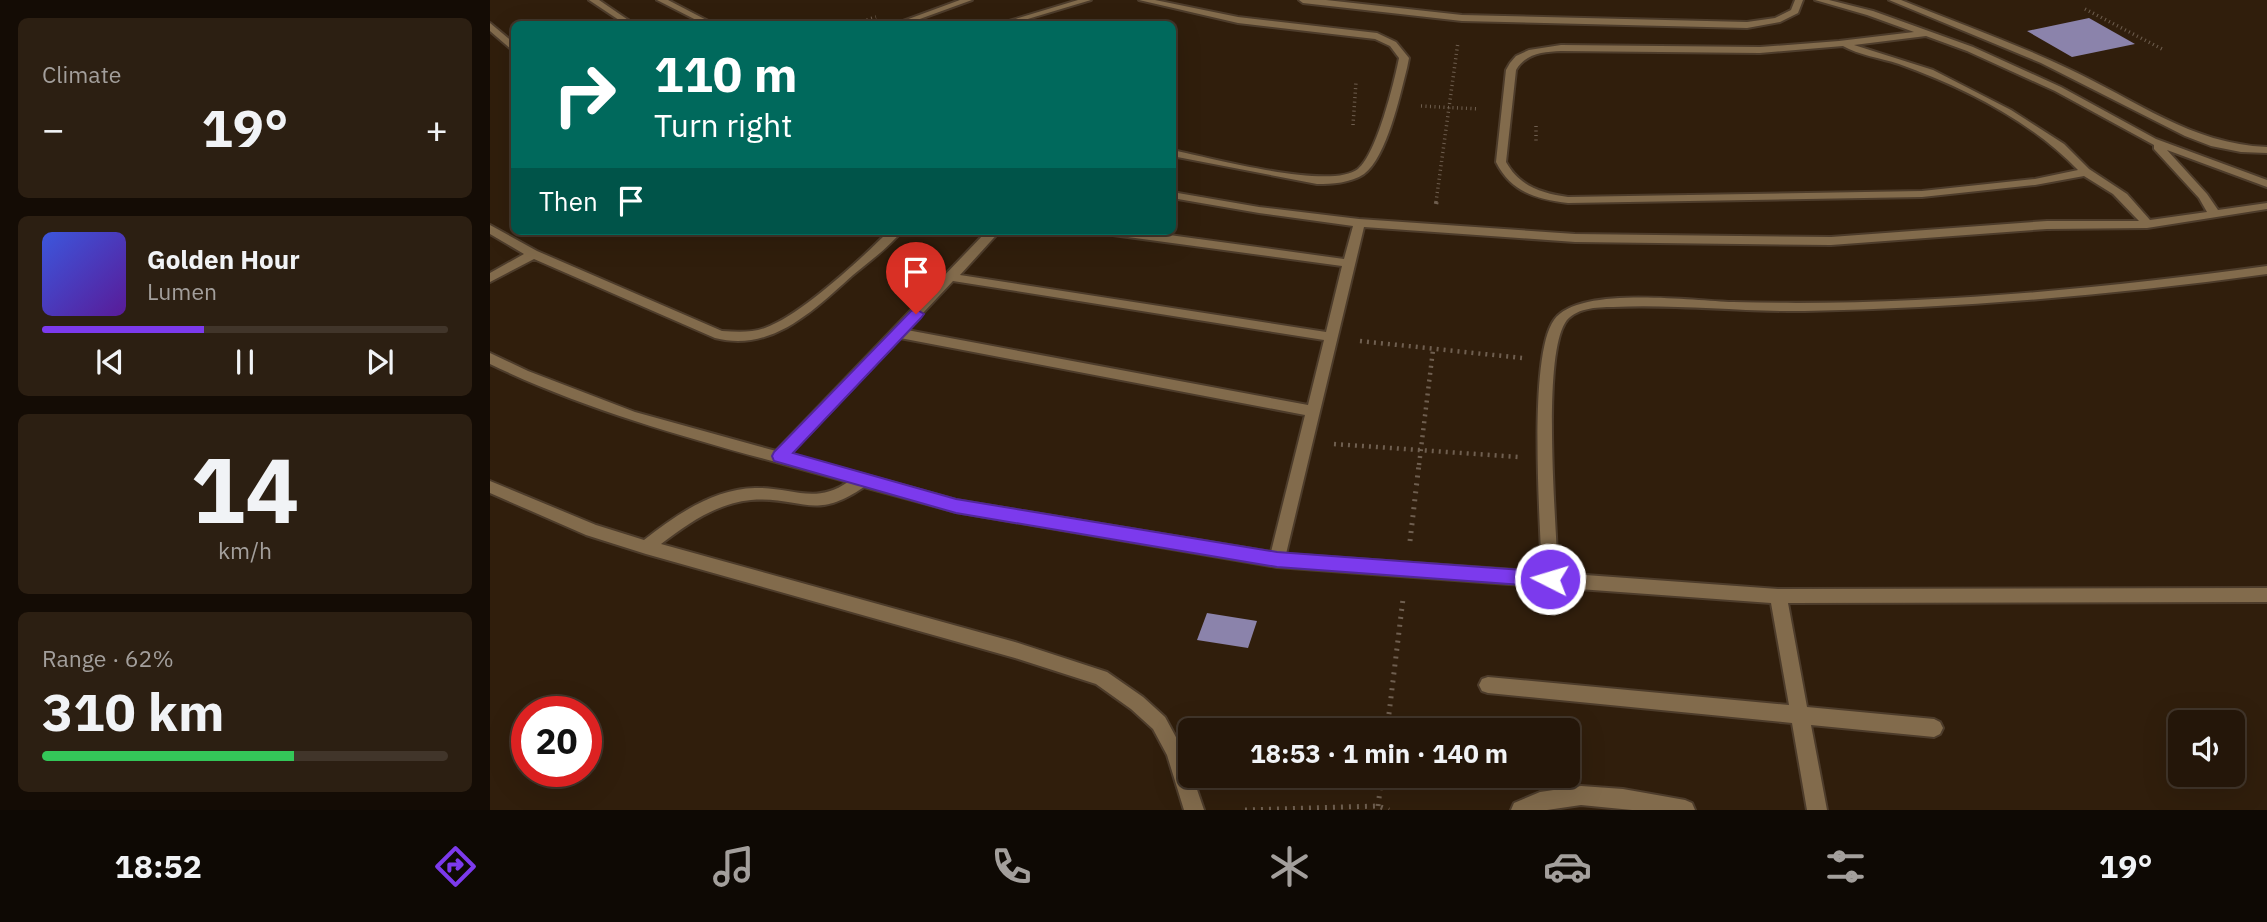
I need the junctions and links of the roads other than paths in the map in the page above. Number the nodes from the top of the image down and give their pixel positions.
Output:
1 (593, 0) edge
2 (661, 0) edge
3 (968, 0) edge
4 (1086, 0) edge
5 (1143, 0) edge
6 (1303, 0) edge
7 (1799, 0) edge
8 (1819, 0) edge
9 (1856, 0) edge
10 (1893, 0) edge
11 (1870, 13) junction
12 (625, 21) edge
13 (704, 21) edge
14 (908, 21) edge
15 (1013, 21) edge
16 (490, 26) edge
17 (1929, 33) junction
18 (511, 44) edge
19 (1839, 44) junction
20 (2152, 141) junction
21 (2267, 150) edge
22 (1176, 154) edge
23 (2087, 172) junction
24 (2267, 184) edge
25 (1176, 196) edge
26 (2267, 206) edge
27 (2215, 215) junction
28 (1359, 223) junction
29 (2147, 224) junction
30 (490, 229) edge
31 (891, 235) edge
32 (990, 235) edge
33 (1142, 235) edge
34 (533, 254) junction
35 (1349, 263) junction
36 (2267, 270) edge
37 (950, 277) junction
38 (490, 278) edge
39 (899, 333) junction
40 (1331, 337) junction
41 (490, 358) edge
42 (1313, 411) junction
43 (780, 456) junction
44 (861, 481) junction
45 (490, 487) edge
46 (646, 547) junction
47 (1277, 559) junction
48 (1550, 579) junction
49 (2267, 594) edge
50 (1777, 596) junction
51 (1488, 685) dead end
52 (1799, 715) junction
53 (1934, 727) dead end
54 (1194, 810) edge
55 (1521, 810) edge
56 (1685, 810) edge
57 (1817, 810) edge

1 - 12 lane
2 - 13 lane
3 - 14 lane
4 - 15 lane
5 - 22 lane
6 - 7 lane
8 - 11 lane
9 - 11 lane
10 - 21 lane
11 - 17 lane
16 - 18 lane
17 - 19 lane
17 - 20 lane
19 - 23 lane
19 - 23 lane
20 - 24 lane
20 - 27 lane
23 - 29 lane
25 - 28 lane
26 - 27 lane
27 - 29 lane
28 - 29 lane
28 - 35 lane
30 - 34 lane
31 - 34 lane
32 - 37 lane
33 - 35 lane
34 - 38 lane
35 - 40 lane
36 - 48 lane
37 - 39 lane
37 - 40 lane
39 - 42 lane
39 - 43 lane
40 - 42 lane
41 - 43 lane
42 - 47 lane
43 - 44 lane
44 - 46 lane
44 - 47 lane
45 - 46 lane
46 - 54 lane
47 - 48 lane
48 - 50 lane
49 - 50 lane
50 - 52 lane
51 - 52 lane
52 - 53 lane
52 - 57 lane
55 - 56 lane

